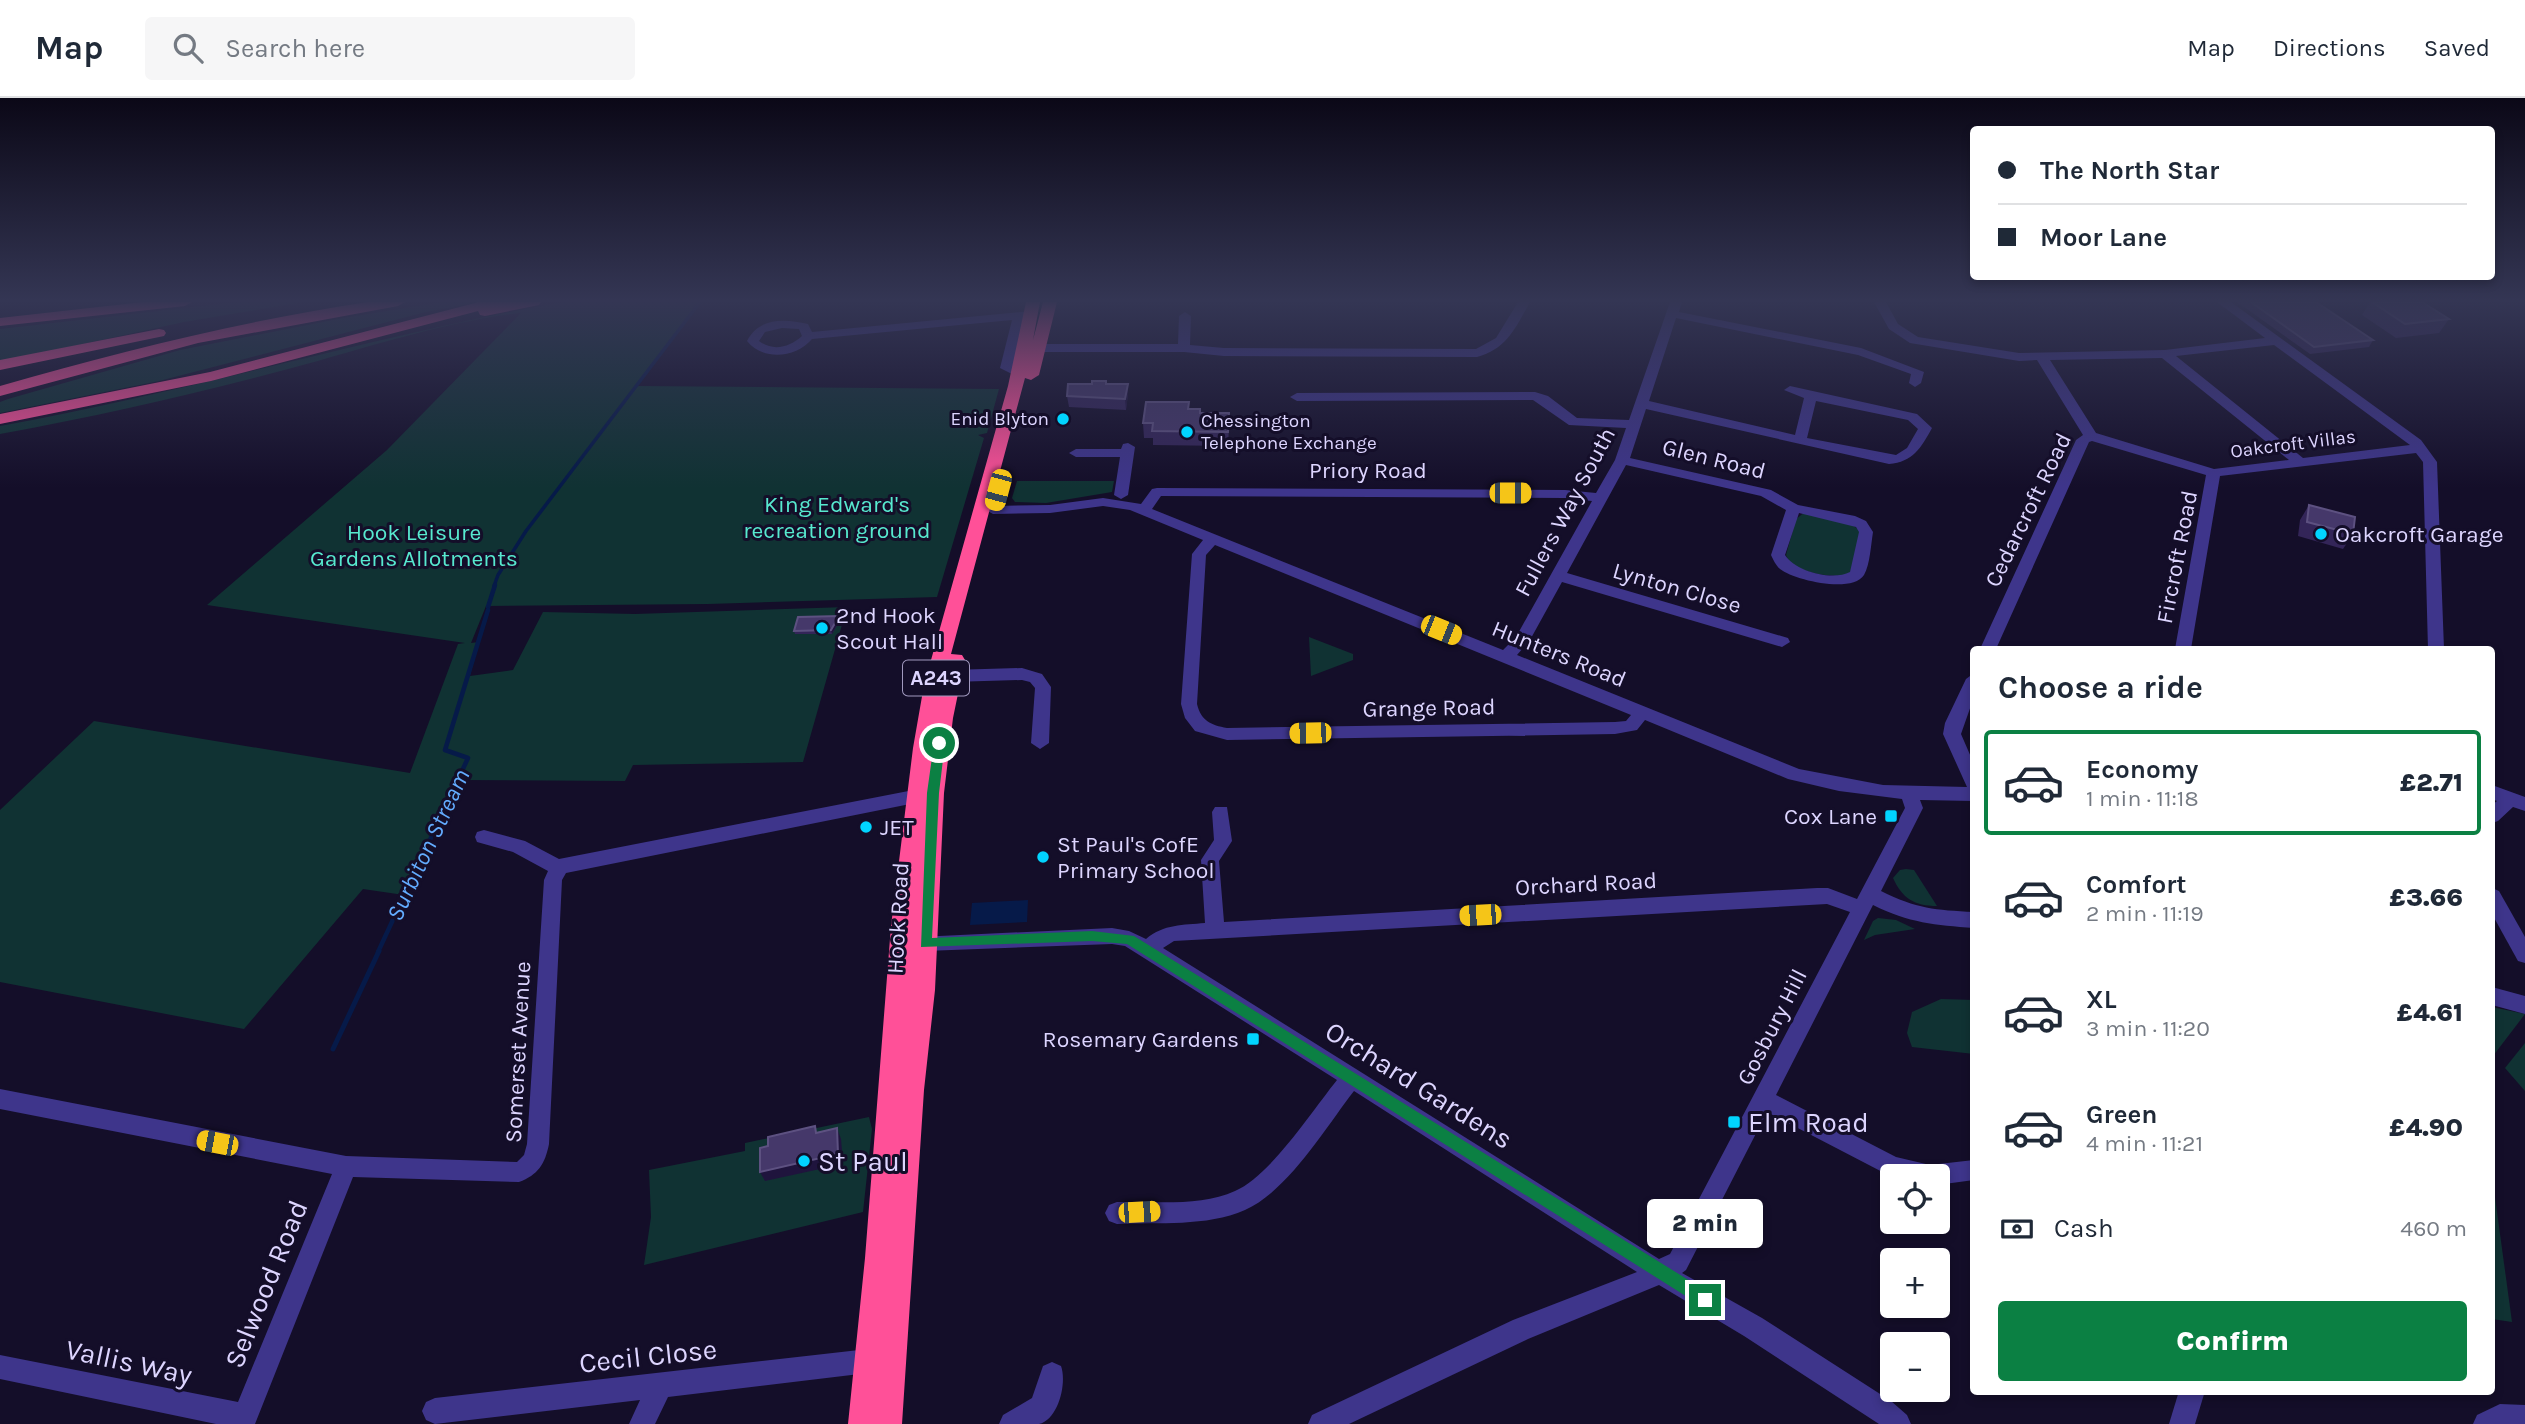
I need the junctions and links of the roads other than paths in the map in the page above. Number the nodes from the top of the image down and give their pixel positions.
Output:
1 (53, 364) edge
2 (94, 364) edge
3 (252, 364) edge
4 (1008, 364) edge
5 (1023, 364) edge
6 (1028, 364) edge
7 (1655, 364) edge
8 (1892, 364) edge
9 (2046, 364) edge
10 (2177, 364) edge
11 (2306, 364) edge
12 (1018, 373) junction
13 (0, 378) edge
14 (1915, 383) dead end
15 (0, 390) edge
16 (1790, 390) dead end
17 (1470, 396) junction
18 (1811, 396) junction
19 (1300, 399) dead end
20 (1642, 404) junction
21 (1473, 412) dead end
22 (0, 419) edge
23 (1636, 424) junction
24 (2091, 436) junction
25 (1800, 440) junction
26 (2420, 448) junction
27 (1076, 453) dead end
28 (1622, 460) junction
29 (2300, 462) junction
30 (2213, 472) junction
31 (1123, 497) junction
32 (1600, 498) junction
33 (1794, 508) junction
34 (993, 510) junction
35 (1144, 510) junction
36 (1213, 538) junction
37 (1559, 576) junction
38 (1782, 642) dead end
39 (1989, 646) edge
40 (2184, 646) edge
41 (2436, 646) edge
42 (1507, 656) junction
43 (951, 676) junction
44 (1970, 688) edge
45 (1642, 713) junction
46 (1040, 743) dead end
47 (1970, 775) edge
48 (925, 794) junction
49 (1970, 794) edge
50 (1909, 795) junction
51 (1222, 812) dead end
52 (484, 837) dead end
53 (559, 868) junction
54 (1865, 901) junction
55 (2495, 901) edge
56 (1970, 920) edge
57 (1215, 930) junction
58 (925, 943) junction
59 (1148, 949) junction
60 (2525, 954) edge
61 (2495, 997) edge
62 (2525, 1005) edge
63 (1351, 1078) junction
64 (0, 1099) edge
65 (1764, 1100) junction
66 (346, 1166) junction
67 (1970, 1170) edge
68 (1117, 1213) dead end
69 (1658, 1272) junction
70 (868, 1362) junction
71 (0, 1367) edge
72 (1052, 1375) dead end
73 (659, 1387) junction
74 (2191, 1395) edge
75 (435, 1411) dead end
76 (2525, 1418) edge
77 (244, 1419) edge
78 (642, 1424) edge
79 (863, 1424) edge
80 (887, 1424) edge
81 (1012, 1424) edge
82 (1321, 1424) edge
83 (1898, 1424) edge
84 (2182, 1424) edge
85 (2486, 1424) edge

1 - 13 highway
2 - 15 highway
3 - 22 highway
4 - 12 street
5 - 12 highway, Hook Road / A243
6 - 34 highway, Hook Road
7 - 20 street, Fullers Way South
8 - 14 street
9 - 24 street, Cedarcroft Road
10 - 29 street
11 - 26 street
12 - 48 highway, Hook Road / A243
16 - 18 street
17 - 19 street
17 - 21 street
17 - 23 street
18 - 25 street
18 - 25 street
20 - 23 street, Fullers Way South
20 - 25 street
23 - 28 street, Fullers Way South
24 - 30 street, Oakcroft Villas
24 - 39 street, Cedarcroft Road
26 - 29 street, Oakcroft Villas
26 - 41 street
27 - 31 street
28 - 32 street, Fullers Way South
28 - 33 street, Glen Road
29 - 30 street, Oakcroft Villas
30 - 40 street, Fircroft Road
31 - 34 street, Hunters Road
31 - 35 street, Hunters Road
32 - 35 street, Priory Road
32 - 37 street, Fullers Way South
33 - 33 street, Glen Road
34 - 43 highway, Hook Road
35 - 36 street, Hunters Road
36 - 42 street, Hunters Road
36 - 45 street, Grange Road
37 - 38 street, Lynton Close
37 - 42 street, Fullers Way South
42 - 45 street, Hunters Road
43 - 46 street
43 - 48 highway, Hook Road
44 - 47 street
45 - 50 street, Hunters Road
48 - 53 street
48 - 58 highway, Hook Road
48 - 70 highway, Hook Road / A243
49 - 50 street
50 - 54 street, Gosbury Hill
51 - 57 street
52 - 53 street
53 - 66 street, Somerset Avenue
54 - 56 street, Orchard Road
54 - 57 street, Orchard Road
54 - 65 street, Gosbury Hill
55 - 60 street
57 - 59 street, Orchard Road
58 - 59 street, Orchard Gardens
58 - 80 highway, Hook Road
59 - 63 street, Orchard Gardens
61 - 62 street
63 - 68 street
63 - 69 street, Orchard Gardens
64 - 66 street, Somerset Avenue
65 - 67 street
65 - 69 street, Gosbury Hill
66 - 77 street, Selwood Road
69 - 82 street
69 - 83 street, Orchard Gardens
70 - 73 street, Cecil Close
70 - 79 highway, Hook Road / A243
71 - 77 street, Vallis Way
72 - 81 street
73 - 75 street, Cecil Close
73 - 78 street
74 - 84 street
76 - 85 street

